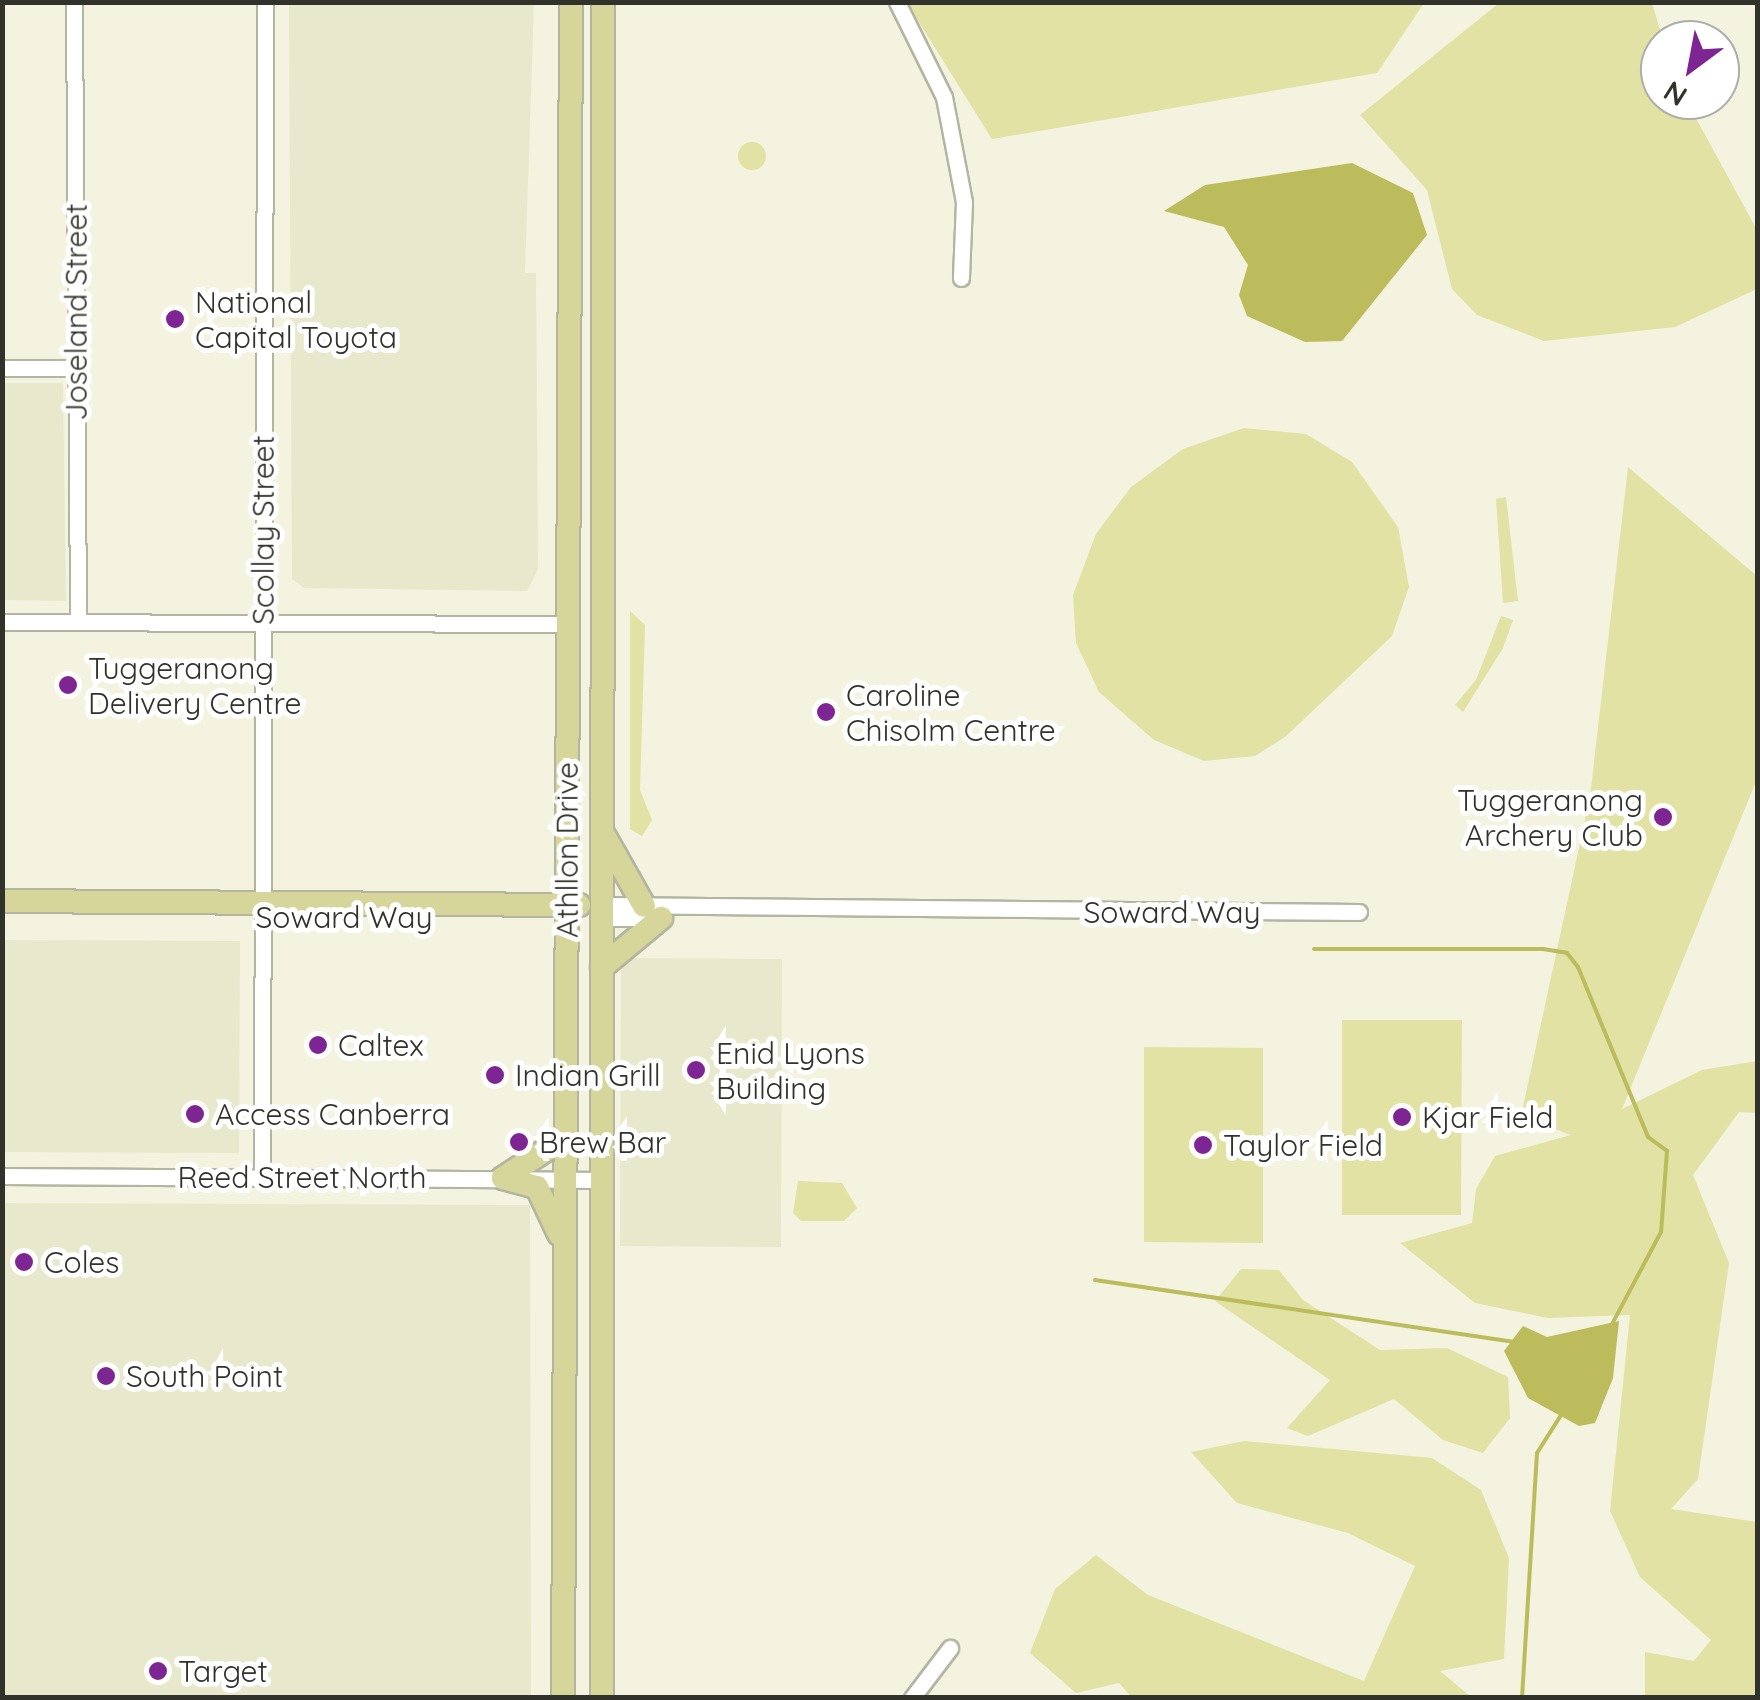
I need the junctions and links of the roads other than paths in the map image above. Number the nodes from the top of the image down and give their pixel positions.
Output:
1 (74, 2) edge
2 (265, 2) edge
3 (572, 2) edge
4 (602, 2) edge
5 (897, 2) edge
6 (961, 278) dead end
7 (2, 368) edge
8 (76, 368) junction
9 (602, 535) junction
10 (2, 622) edge
11 (78, 622) junction
12 (262, 622) junction
13 (568, 624) junction
14 (602, 676) junction
15 (602, 830) junction
16 (2, 901) edge
17 (262, 910) junction
18 (567, 911) junction
19 (602, 912) junction
20 (652, 912) junction
21 (1359, 912) dead end
22 (2, 916) edge
23 (602, 967) junction
24 (566, 1137) junction
25 (2, 1176) edge
26 (262, 1178) junction
27 (503, 1178) junction
28 (566, 1180) junction
29 (602, 1180) junction
30 (565, 1257) junction
31 (950, 1648) dead end
32 (563, 1698) edge
33 (602, 1698) edge
34 (912, 1698) edge

1 - 8 street, Joseland Street
2 - 12 street, Scollay Street
3 - 13 main road, Athllon Drive
4 - 9 main road, Athllon Drive
5 - 6 street
7 - 8 street
8 - 11 street, Joseland Street
9 - 13 main road
9 - 14 main road, Athllon Drive
10 - 11 street
11 - 12 street
12 - 13 street
12 - 17 street, Scollay Street
13 - 14 main road
13 - 18 main road, Athllon Drive
14 - 15 main road, Athllon Drive
15 - 19 main road, Athllon Drive
15 - 20 main road
16 - 17 main road, Soward Way
17 - 18 main road, Soward Way
17 - 22 main road, Soward Way
17 - 26 street, Scollay Street
18 - 19 main road, Soward Way
18 - 24 main road, Athllon Drive
19 - 20 street, Soward Way
19 - 23 main road, Athllon Drive
20 - 21 street, Soward Way
20 - 23 main road
23 - 29 main road, Athllon Drive
24 - 27 main road
24 - 28 main road, Athllon Drive
25 - 26 street, Reed Street North
26 - 27 street, Reed Street North
27 - 28 street, Reed Street North
27 - 30 main road
28 - 29 street, Reed Street North
28 - 30 main road, Athllon Drive
29 - 33 main road, Athllon Drive
30 - 32 main road, Athllon Drive
31 - 34 street

